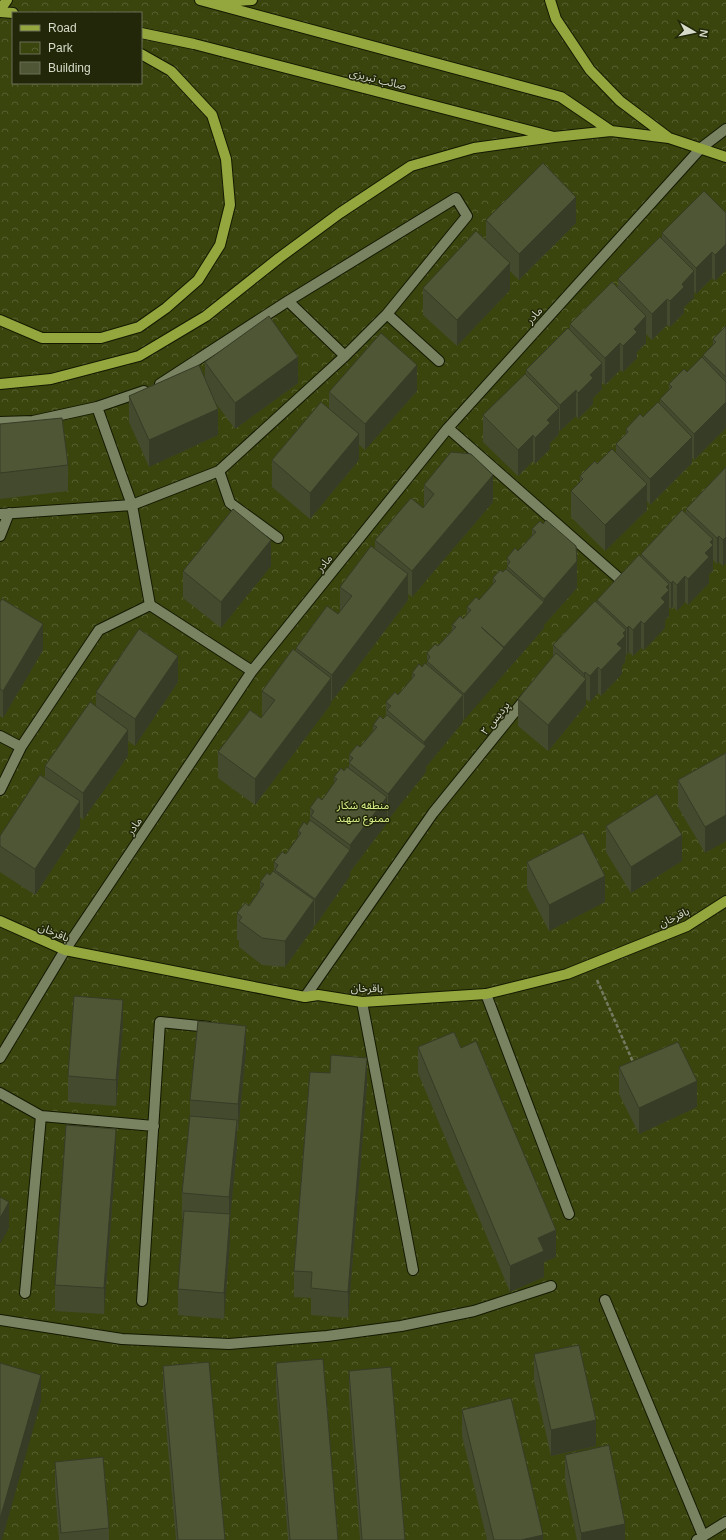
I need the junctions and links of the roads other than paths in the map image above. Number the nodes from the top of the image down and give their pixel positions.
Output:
1 (7, 0) edge
2 (252, 0) edge
3 (550, 0) edge
4 (204, 1) edge
5 (0, 11) edge
6 (12, 13) edge
7 (142, 33) edge
8 (142, 55) edge
9 (726, 129) edge
10 (611, 131) junction
11 (554, 137) junction
12 (669, 138) junction
13 (701, 148) junction
14 (726, 156) edge
15 (288, 301) junction
16 (387, 314) junction
17 (0, 320) edge
18 (345, 356) junction
19 (439, 360) dead end
20 (0, 384) edge
21 (97, 407) junction
22 (0, 422) edge
23 (448, 428) junction
24 (219, 471) junction
25 (132, 505) junction
26 (4, 514) edge
27 (0, 536) edge
28 (278, 538) dead end
29 (622, 581) edge
30 (150, 605) junction
31 (252, 671) junction
32 (532, 691) edge
33 (0, 736) edge
34 (21, 747) junction
35 (0, 790) edge
36 (726, 901) edge
37 (0, 921) edge
38 (65, 950) junction
39 (486, 994) junction
40 (305, 997) junction
41 (362, 1002) junction
42 (216, 1028) edge
43 (0, 1058) edge
44 (0, 1093) edge
45 (41, 1116) junction
46 (154, 1126) junction
47 (570, 1214) dead end
48 (413, 1270) dead end
49 (551, 1286) dead end
50 (25, 1293) dead end
51 (605, 1300) dead end
52 (142, 1301) dead end
53 (0, 1320) edge
54 (726, 1522) edge
55 (700, 1538) edge

1 - 5 main road
2 - 4 main road
3 - 12 main road
4 - 10 main road, صائب تبریزی
5 - 6 main road
7 - 11 main road, صائب تبریزی
8 - 17 main road
9 - 13 street, مادر
10 - 11 main road, صائب تبریزی
10 - 12 main road, صائب تبریزی
11 - 20 main road
12 - 13 main road, صائب تبریزی
13 - 14 main road, صائب تبریزی
13 - 23 street, مادر
15 - 16 street
15 - 18 street
15 - 21 street
16 - 18 street
16 - 19 street
18 - 24 street
21 - 22 street
21 - 25 street
23 - 29 street
23 - 31 street, مادر
24 - 25 street
24 - 28 street
25 - 26 street
25 - 30 street
26 - 27 street
30 - 31 street
30 - 34 street
31 - 38 street, مادر
32 - 40 street, پردیس ۲
33 - 34 street
34 - 35 street
36 - 39 main road, باقرخان
37 - 38 main road, باقرخان
38 - 40 main road, باقرخان
38 - 43 street, مادر
39 - 41 main road, باقرخان
39 - 47 street
40 - 41 main road, باقرخان
41 - 48 street
42 - 46 street
44 - 45 street
45 - 46 street
45 - 50 street
46 - 52 street
49 - 53 street
51 - 55 street
54 - 55 street

